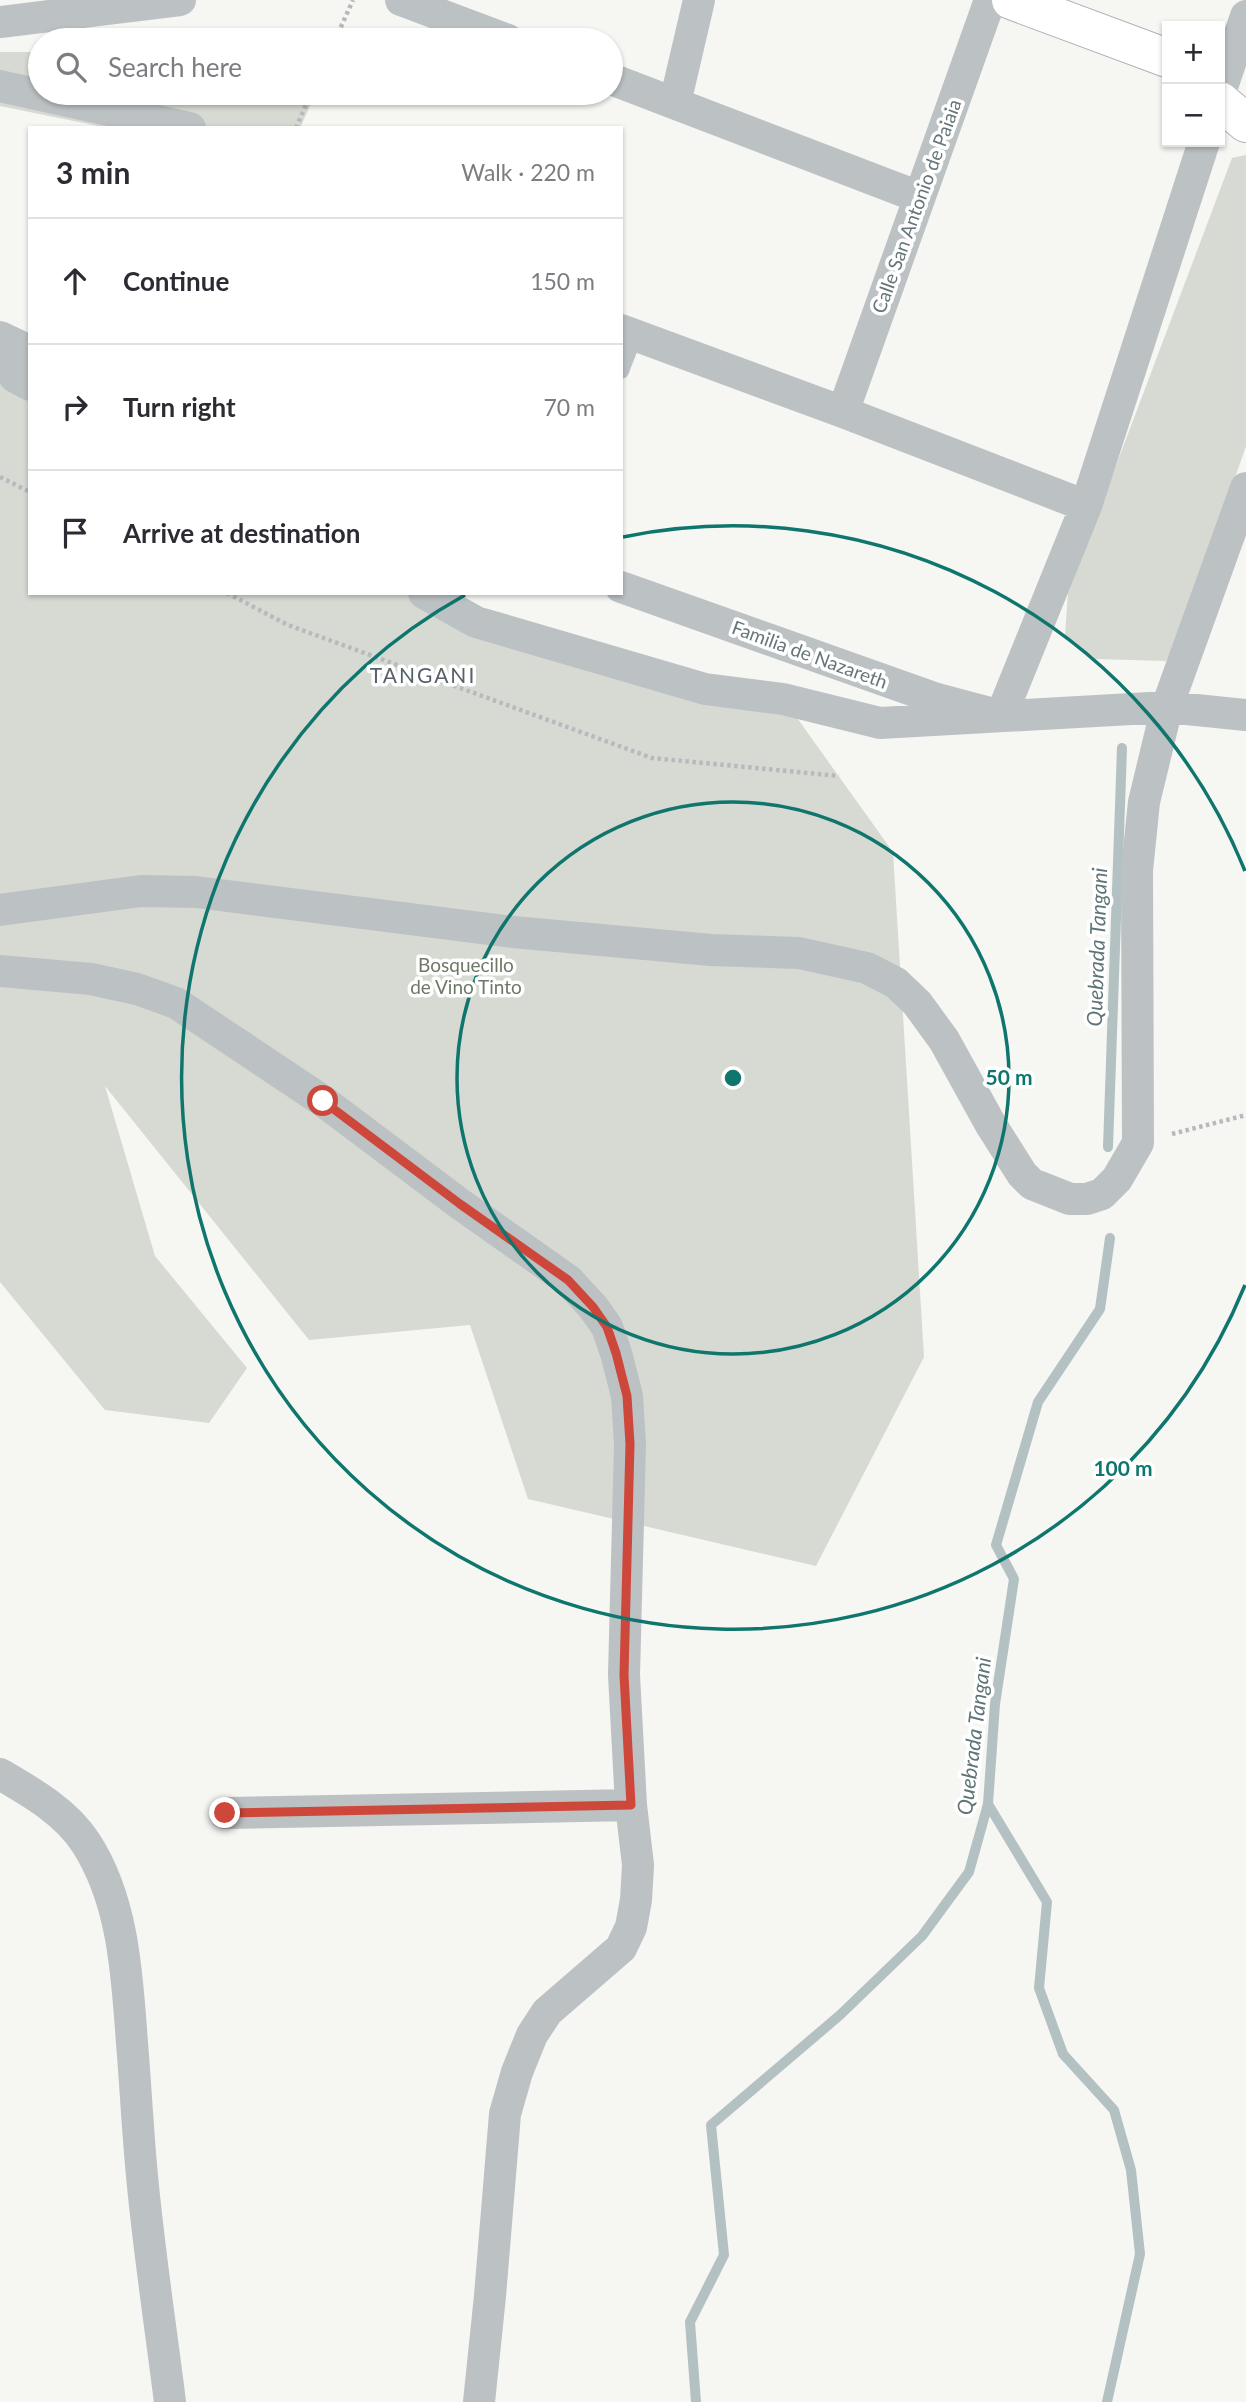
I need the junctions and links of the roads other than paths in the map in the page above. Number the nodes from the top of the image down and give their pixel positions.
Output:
1 (180, 0) edge
2 (401, 0) edge
3 (699, 0) edge
4 (990, 0) edge
5 (1011, 0) edge
6 (1246, 16) edge
7 (0, 22) edge
8 (476, 28) edge
9 (1162, 56) edge
10 (623, 84) edge
11 (1223, 84) edge
12 (0, 86) edge
13 (28, 92) edge
14 (675, 103) junction
15 (86, 105) edge
16 (1225, 105) edge
17 (1246, 123) edge
18 (181, 126) edge
19 (1202, 147) edge
20 (919, 197) junction
21 (628, 332) edge
22 (0, 337) edge
23 (28, 350) edge
24 (0, 357) edge
25 (623, 360) edge
26 (28, 384) edge
27 (843, 412) junction
28 (1246, 488) edge
29 (1086, 506) junction
30 (623, 588) edge
31 (428, 595) edge
32 (1167, 707) junction
33 (1246, 715) edge
34 (1001, 716) junction
35 (0, 910) edge
36 (0, 971) edge
37 (0, 1774) edge
38 (631, 1805) junction
39 (225, 1813) dead end
40 (170, 2402) edge
41 (479, 2402) edge

1 - 7 street
2 - 8 street
3 - 14 street
4 - 20 street, Calle San Antonio de Paiaia
5 - 9 street
6 - 11 street
10 - 14 street
12 - 13 street
14 - 20 street
15 - 18 street
16 - 17 street
19 - 29 street
20 - 27 street, Calle San Antonio de Paiaia
21 - 25 lane
21 - 27 street
22 - 23 street
24 - 26 street
27 - 29 street
28 - 32 street
29 - 34 street
30 - 34 street, Familia de Nazareth
31 - 34 street
32 - 33 street
32 - 34 street
32 - 35 street
36 - 38 street
37 - 40 street
38 - 39 street
38 - 41 street

